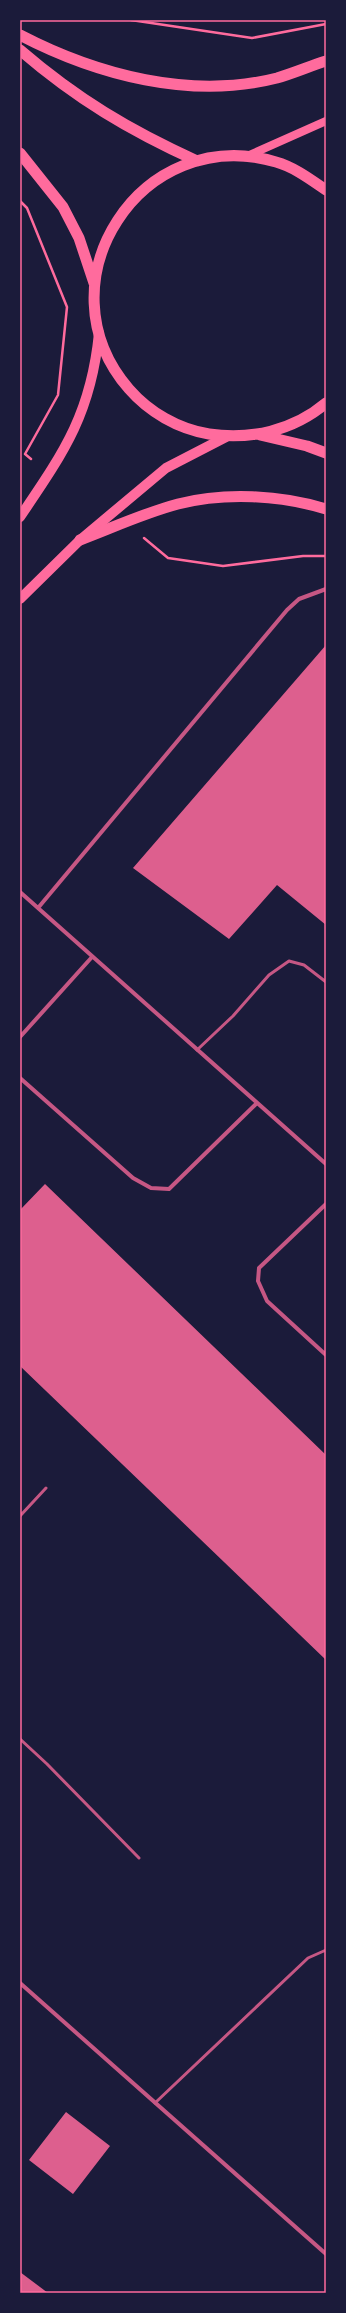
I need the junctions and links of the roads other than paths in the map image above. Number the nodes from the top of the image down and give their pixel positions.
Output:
1 (20, 35) edge
2 (20, 50) edge
3 (326, 61) edge
4 (326, 121) edge
5 (20, 153) edge
6 (245, 157) junction
7 (197, 161) junction
8 (326, 190) edge
9 (94, 284) junction
10 (99, 333) junction
11 (326, 403) edge
12 (260, 435) junction
13 (226, 436) junction
14 (326, 453) edge
15 (326, 509) edge
16 (20, 517) edge
17 (80, 540) junction
18 (326, 589) edge
19 (20, 599) edge
20 (20, 892) edge
21 (38, 908) junction
22 (92, 957) junction
23 (326, 982) edge
24 (20, 1037) edge
25 (197, 1050) junction
26 (20, 1078) edge
27 (257, 1103) junction
28 (326, 1164) edge
29 (326, 1204) edge
30 (326, 1355) edge
31 (46, 1488) dead end
32 (20, 1516) edge
33 (20, 1739) edge
34 (139, 1858) dead end
35 (326, 1950) edge
36 (20, 1983) edge
37 (156, 2103) junction
38 (326, 2254) edge

1 - 3 highway
2 - 7 highway
4 - 6 main road
5 - 9 highway
6 - 7 highway
6 - 8 highway
7 - 9 highway
9 - 10 highway
10 - 13 highway
10 - 16 main road
11 - 12 highway
12 - 13 highway
12 - 14 highway
13 - 17 main road
15 - 17 highway
17 - 19 main road
18 - 21 street
20 - 21 street
21 - 22 street
22 - 24 street
22 - 25 street
23 - 25 lane
25 - 27 street
26 - 27 street
27 - 28 street
29 - 30 street
31 - 32 lane
33 - 34 lane
35 - 37 lane
36 - 37 street
37 - 38 street

